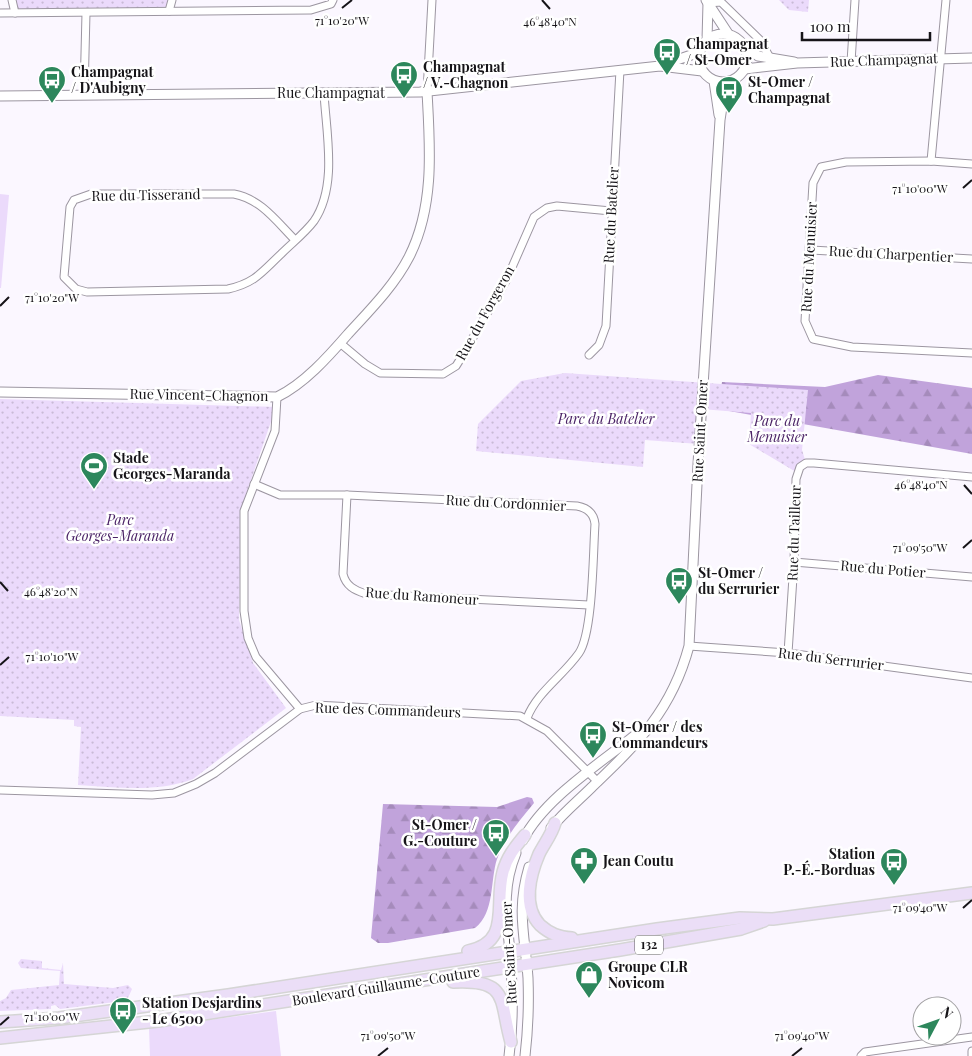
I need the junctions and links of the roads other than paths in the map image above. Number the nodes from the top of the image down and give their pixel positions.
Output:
1 (12, 0) edge
2 (172, 0) edge
3 (333, 0) edge
4 (432, 0) edge
5 (855, 0) edge
6 (946, 0) edge
7 (707, 2) edge
8 (170, 11) junction
9 (0, 13) edge
10 (14, 13) junction
11 (86, 14) junction
12 (729, 35) junction
13 (707, 40) junction
14 (745, 47) junction
15 (700, 52) junction
16 (769, 56) junction
17 (940, 58) junction
18 (972, 58) edge
19 (851, 62) junction
20 (797, 63) junction
21 (660, 66) junction
22 (746, 69) junction
23 (620, 70) junction
24 (702, 71) junction
25 (736, 79) junction
26 (714, 81) junction
27 (427, 92) junction
28 (324, 93) junction
29 (84, 94) junction
30 (0, 96) edge
31 (720, 120) junction
32 (931, 161) junction
33 (972, 164) edge
34 (611, 211) junction
35 (296, 240) junction
36 (811, 250) junction
37 (972, 259) edge
38 (340, 343) junction
39 (972, 354) edge
40 (589, 355) dead end
41 (0, 392) edge
42 (277, 397) junction
43 (972, 477) edge
44 (254, 484) junction
45 (347, 495) junction
46 (794, 562) junction
47 (972, 577) edge
48 (589, 605) junction
49 (689, 646) junction
50 (788, 653) junction
51 (972, 678) edge
52 (300, 709) junction
53 (527, 718) junction
54 (646, 731) junction
55 (589, 772) junction
56 (598, 782) junction
57 (0, 790) edge
58 (555, 823) junction
59 (525, 835) junction
60 (972, 893) edge
61 (769, 919) junction
62 (604, 937) junction
63 (524, 950) junction
64 (510, 952) junction
65 (421, 964) junction
66 (527, 964) junction
67 (511, 966) junction
68 (424, 980) junction
69 (0, 1022) edge
70 (972, 1037) edge
71 (0, 1038) edge
72 (511, 1042) junction
73 (972, 1050) edge
74 (509, 1056) edge
75 (525, 1056) edge
76 (860, 1056) edge
77 (972, 1056) edge

1 - 10 street
2 - 8 street
3 - 8 street
4 - 27 street
5 - 19 street
6 - 17 street
7 - 12 street
7 - 13 street
7 - 16 street
8 - 11 street
9 - 10 street
10 - 11 street
11 - 29 street
12 - 13 street
12 - 14 street
13 - 15 street
14 - 16 street, Rue Champagnat
14 - 22 street
15 - 21 street, Rue Champagnat
15 - 24 street
16 - 20 street, Rue Champagnat
17 - 18 street, Rue Champagnat
17 - 19 street, Rue Champagnat
17 - 32 street
19 - 20 street, Rue Champagnat
20 - 22 street, Rue Champagnat
21 - 23 street, Rue Champagnat
21 - 24 street, Rue Champagnat
22 - 25 street
23 - 27 street, Rue Champagnat
23 - 34 street, Rue du Batelier
24 - 26 street
25 - 26 street
25 - 31 street, Rue Saint-Omer
26 - 31 street, Rue Saint-Omer
27 - 28 street, Rue Champagnat
27 - 38 street, Rue Vincent-Chagnon
28 - 29 street, Rue Champagnat
28 - 35 street, Rue du Tisserand
29 - 30 street, Rue Champagnat
31 - 49 street, Rue Saint-Omer
32 - 33 street, Rue du Menuisier
32 - 36 street, Rue du Menuisier
34 - 38 street, Rue du Forgeron
34 - 40 street, Rue du Batelier
35 - 35 street, Rue du Tisserand
36 - 37 street, Rue du Charpentier
36 - 39 street, Rue du Menuisier
38 - 42 street, Rue Vincent-Chagnon
41 - 42 street, Rue Vincent-Chagnon
42 - 44 street
43 - 46 street, Rue du Tailleur
44 - 45 street, Rue du Cordonnier
44 - 52 street
45 - 48 street, Rue du Ramoneur
45 - 48 street, Rue du Cordonnier
46 - 47 street, Rue du Potier
46 - 50 street, Rue du Tailleur
48 - 53 street, Rue du Cordonnier
49 - 50 street, Rue du Serrurier
49 - 54 street, Rue Saint-Omer
50 - 51 street, Rue du Serrurier
52 - 53 street, Rue des Commandeurs
52 - 57 street, Rue des Commandeurs
53 - 55 street, Rue des Commandeurs
54 - 55 street, Rue Saint-Omer
54 - 56 street, Rue Saint-Omer
55 - 56 street, Rue des Commandeurs
55 - 59 street, Rue Saint-Omer
56 - 58 street, Rue Saint-Omer
58 - 62 main road
58 - 63 street, Rue Saint-Omer
59 - 64 street, Rue Saint-Omer
59 - 65 main road
60 - 61 main road, Boulevard Guillaume-Couture / 132
61 - 62 main road, Boulevard Guillaume-Couture / 132
61 - 66 main road, Boulevard Guillaume-Couture / 132
62 - 63 main road, Boulevard Guillaume-Couture / 132
63 - 64 main road, Boulevard Guillaume-Couture / 132
63 - 66 street, Rue Saint-Omer
64 - 65 main road, Boulevard Guillaume-Couture / 132
64 - 67 street, Rue Saint-Omer
65 - 69 main road, Boulevard Guillaume-Couture / 132
66 - 67 main road, Boulevard Guillaume-Couture / 132
66 - 75 street, Rue Saint-Omer
67 - 68 main road, Boulevard Guillaume-Couture / 132
67 - 72 street, Rue Saint-Omer
68 - 71 main road, Boulevard Guillaume-Couture / 132
68 - 72 main road
70 - 76 street
72 - 74 street, Rue Saint-Omer
73 - 77 street

